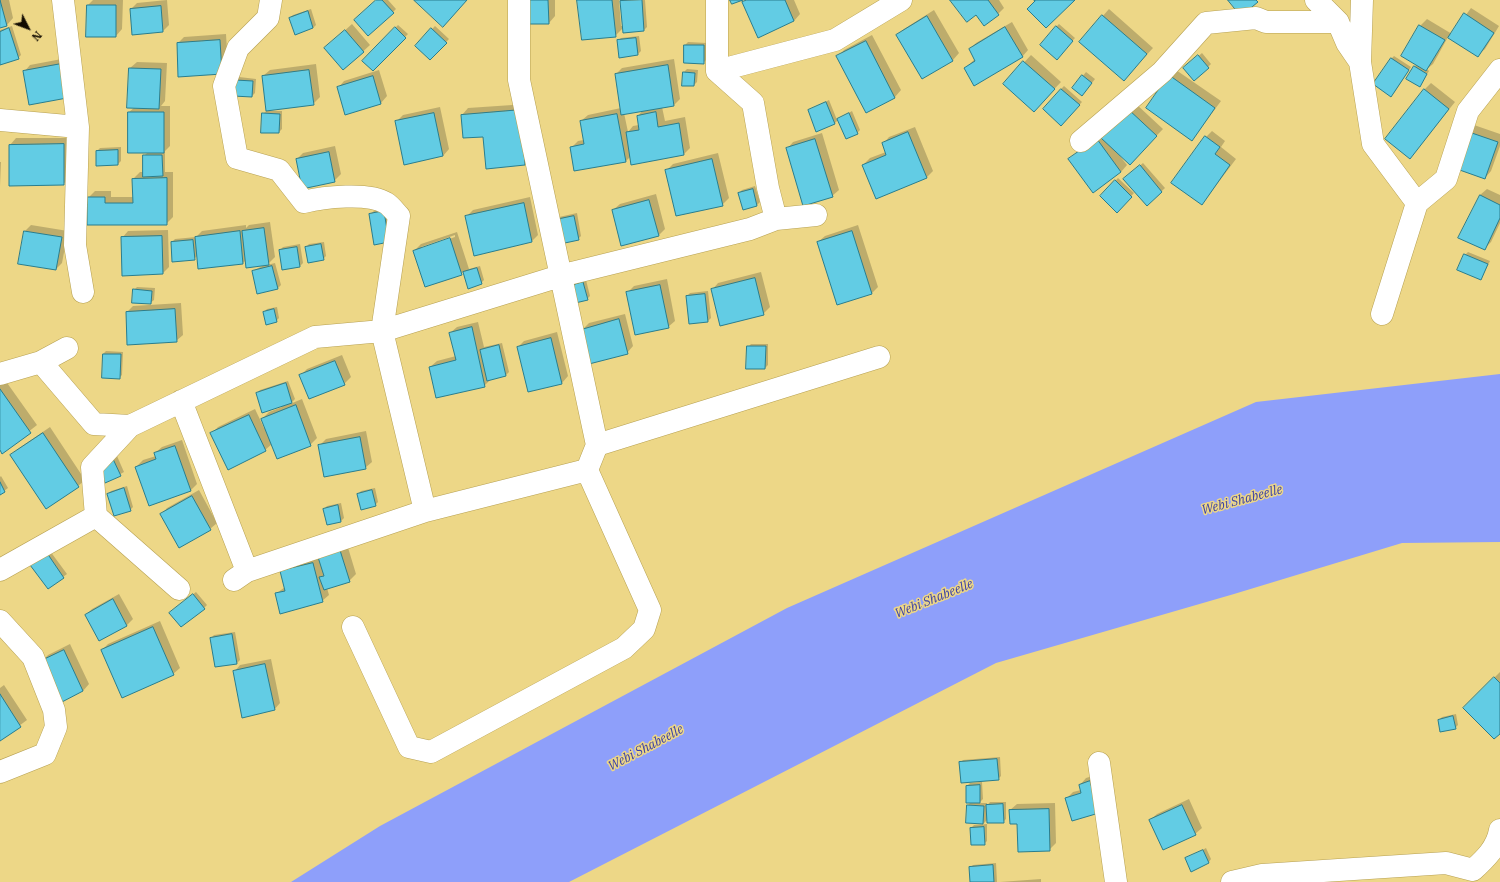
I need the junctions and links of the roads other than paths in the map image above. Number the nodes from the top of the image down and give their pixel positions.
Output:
1 (63, 0) edge
2 (271, 0) edge
3 (519, 0) edge
4 (717, 0) edge
5 (901, 0) edge
6 (1316, 0) edge
7 (1362, 0) edge
8 (1338, 22) junction
9 (1360, 62) junction
10 (1500, 70) edge
11 (717, 71) junction
12 (0, 120) edge
13 (78, 127) junction
14 (1082, 141) dead end
15 (1417, 203) junction
16 (816, 214) dead end
17 (776, 220) junction
18 (560, 276) junction
19 (83, 292) dead end
20 (1382, 314) dead end
21 (382, 331) junction
22 (67, 348) dead end
23 (879, 357) dead end
24 (41, 362) junction
25 (0, 374) edge
26 (181, 401) junction
27 (130, 426) junction
28 (597, 445) junction
29 (588, 470) junction
30 (425, 511) junction
31 (96, 516) junction
32 (0, 570) edge
33 (179, 589) dead end
34 (0, 621) edge
35 (352, 627) dead end
36 (1099, 763) dead end
37 (0, 772) edge
38 (1500, 830) edge
39 (1116, 882) edge
40 (1232, 882) edge

1 - 13 street
2 - 21 street
3 - 18 street
4 - 11 street
5 - 11 street
6 - 8 street
7 - 9 street
8 - 9 street
8 - 14 street
9 - 15 street
10 - 15 street
11 - 17 street
12 - 13 street
13 - 19 street
15 - 20 street
16 - 17 street
17 - 18 street
18 - 21 street
18 - 28 street
21 - 26 street
21 - 30 street
22 - 24 street
23 - 28 street
24 - 25 street
24 - 27 street
26 - 27 street
26 - 30 street
27 - 31 street
28 - 29 street
29 - 30 street
29 - 35 street
31 - 32 street
31 - 33 street
34 - 37 street
36 - 39 street
38 - 40 street

